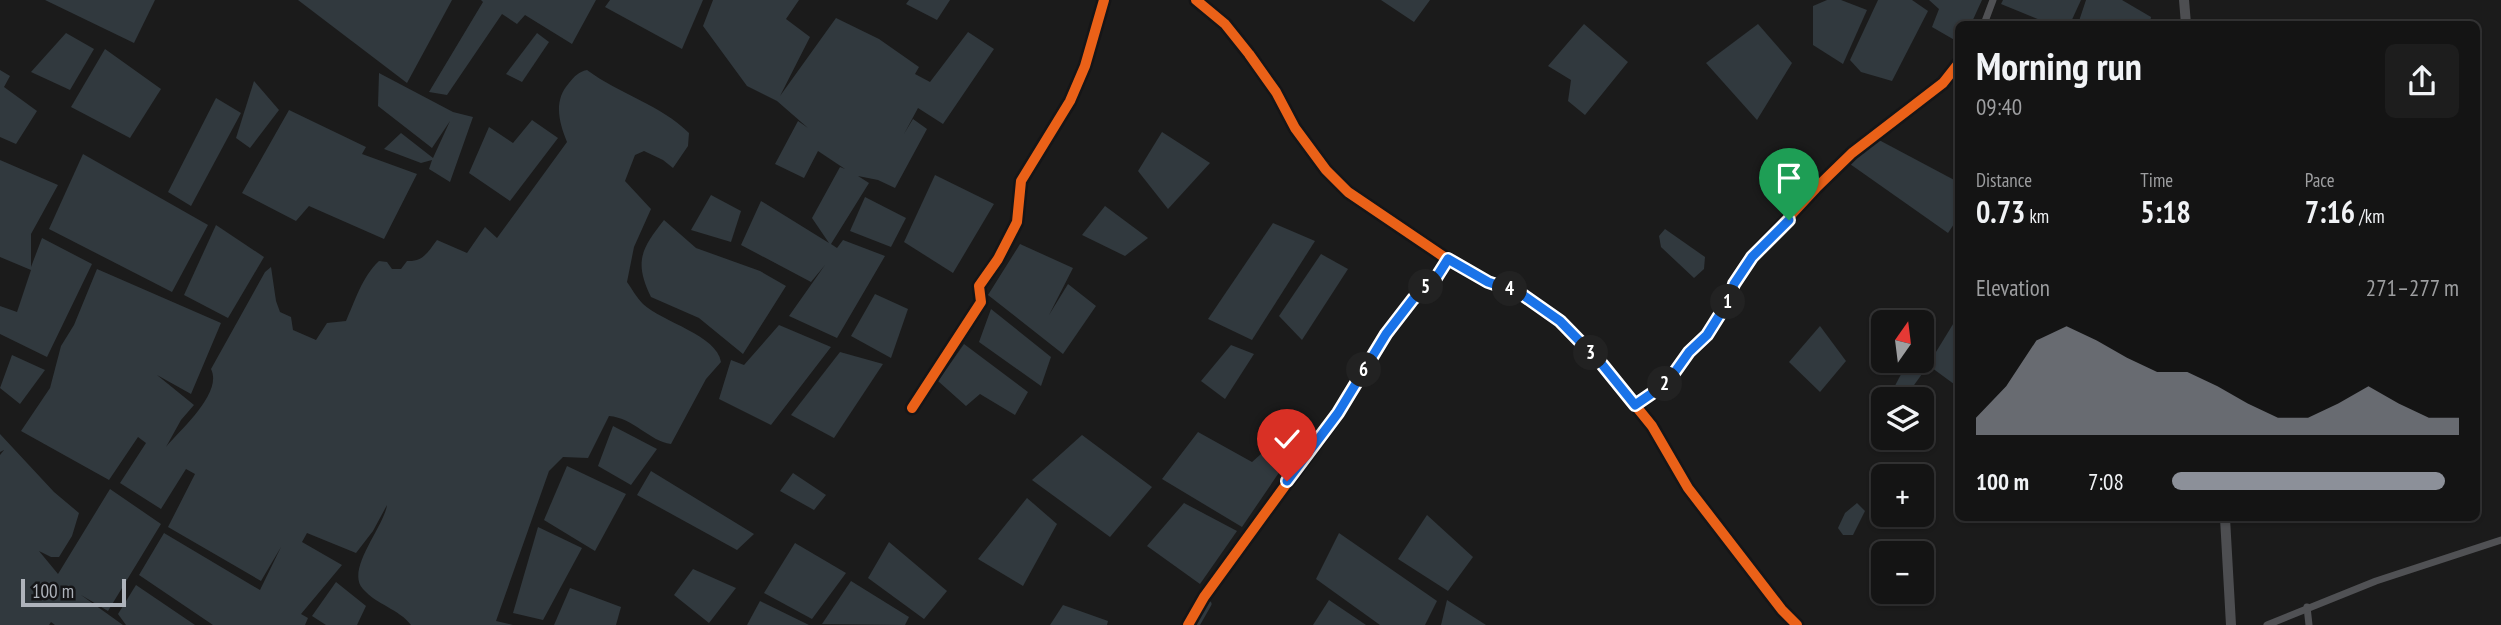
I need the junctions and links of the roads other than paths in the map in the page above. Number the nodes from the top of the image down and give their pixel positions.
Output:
1 (1104, 0) edge
2 (1196, 0) edge
3 (1993, 0) edge
4 (2183, 0) edge
5 (1985, 21) edge
6 (2186, 21) edge
7 (1955, 68) edge
8 (1448, 259) junction
9 (1635, 405) junction
10 (912, 408) dead end
11 (2225, 521) edge
12 (2501, 540) edge
13 (2307, 607) junction
14 (1188, 625) edge
15 (1797, 625) edge
16 (2231, 625) edge
17 (2267, 625) edge
18 (2309, 625) edge

1 - 10 street
2 - 8 street
3 - 5 street
4 - 6 highway
7 - 9 street
8 - 9 street
8 - 14 street
9 - 15 street
11 - 16 highway
12 - 13 street
13 - 17 street
13 - 18 street

